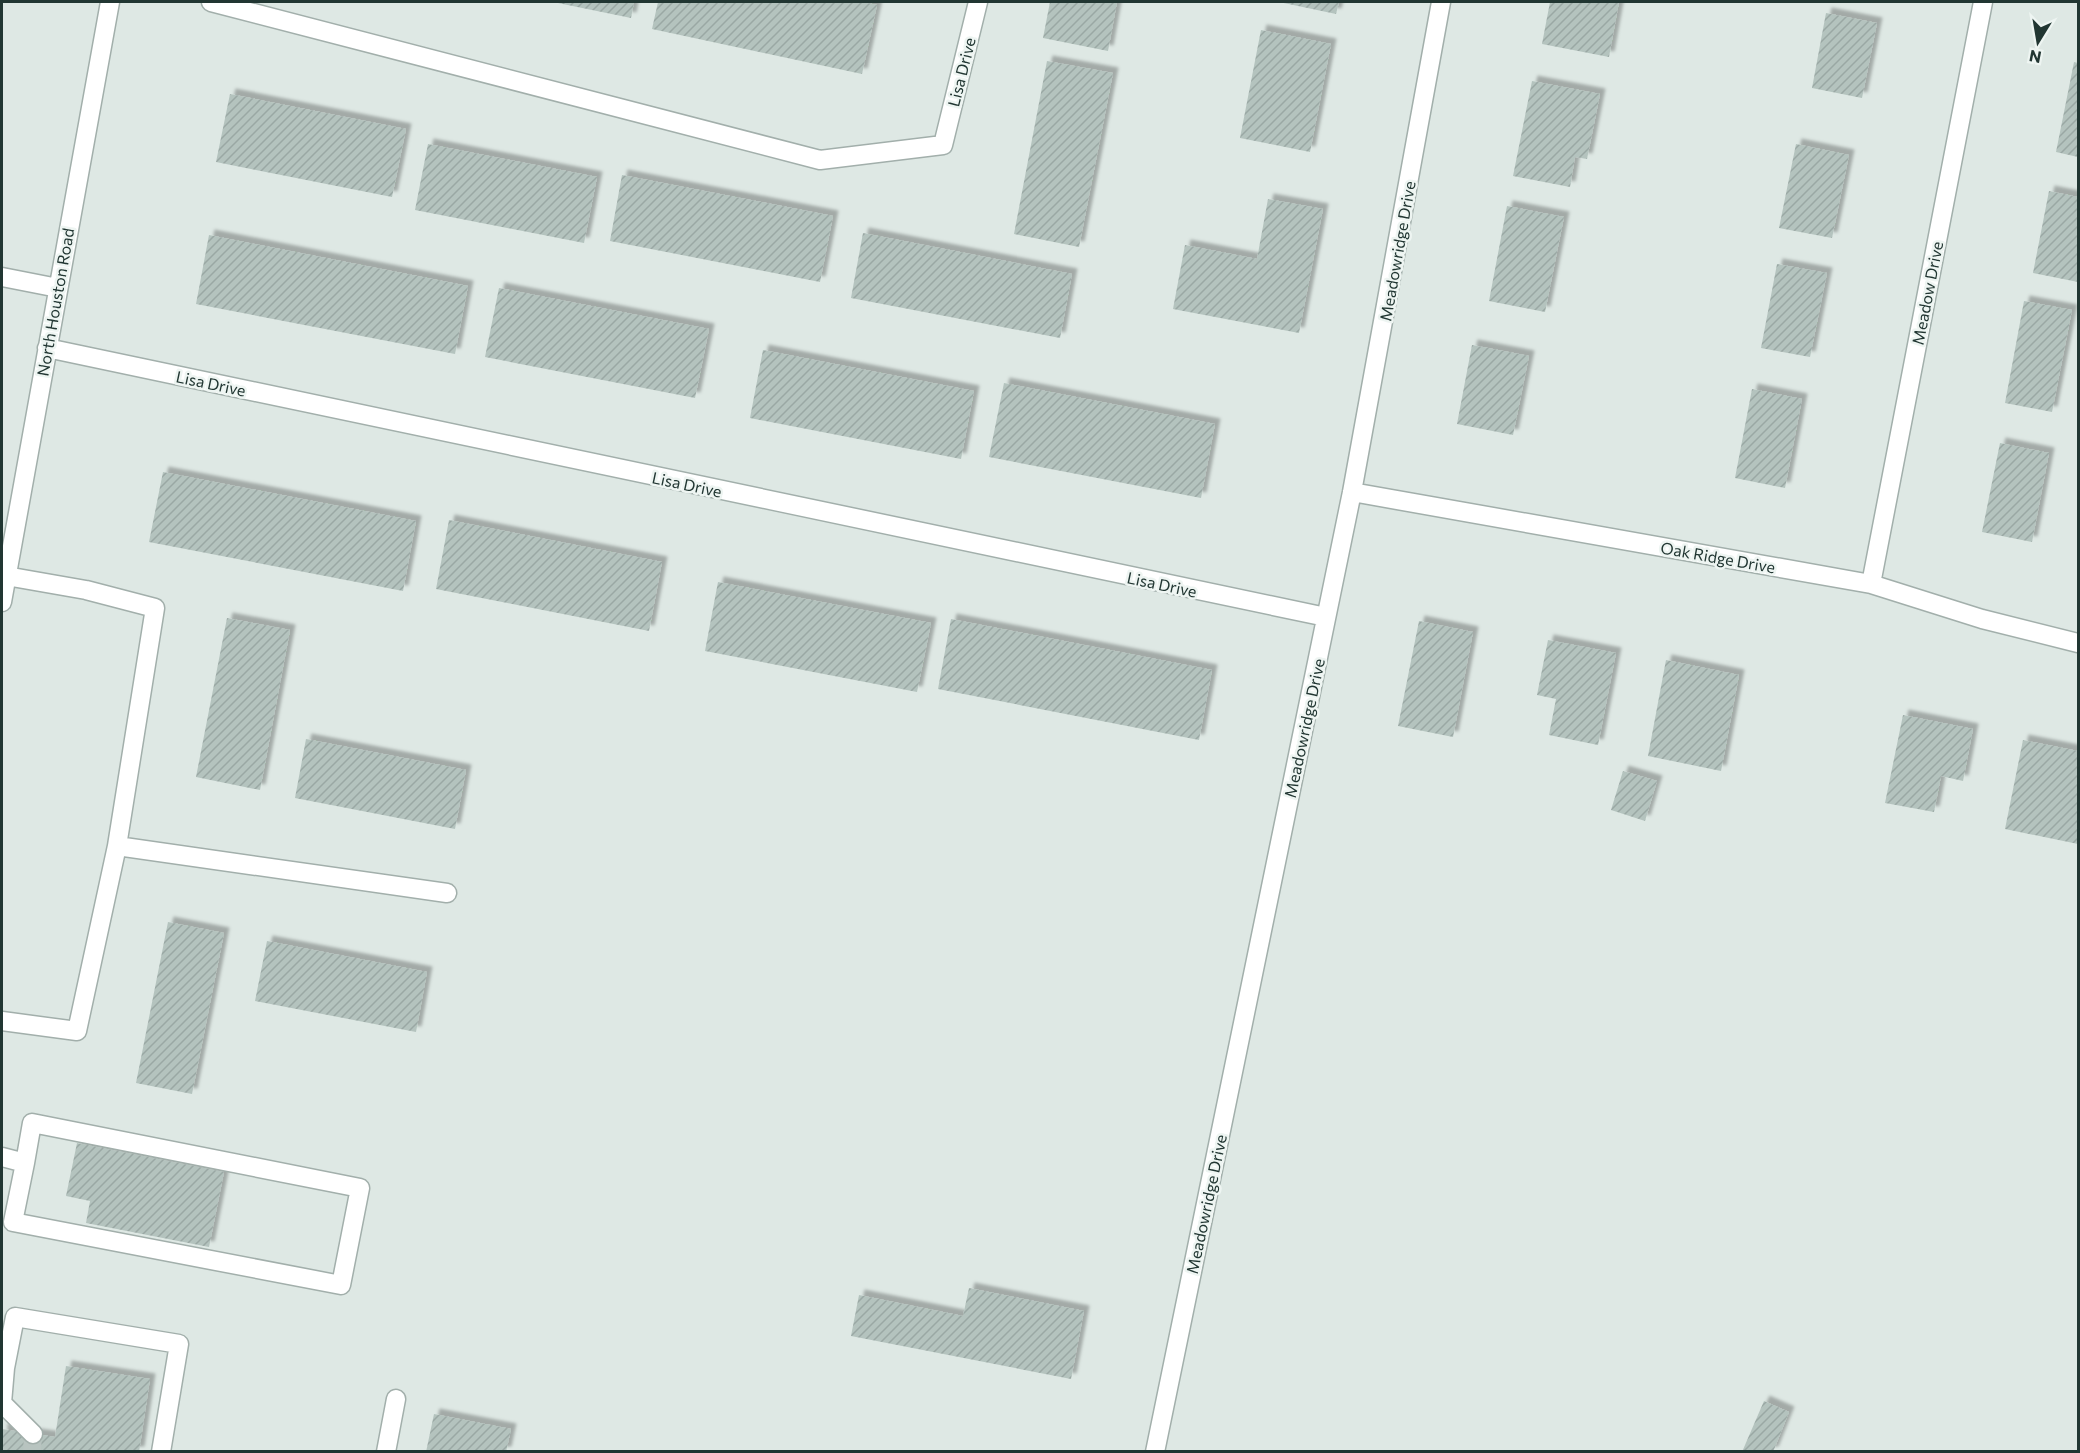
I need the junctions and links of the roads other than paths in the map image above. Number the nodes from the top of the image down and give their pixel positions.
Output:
1 (110, 2) edge
2 (211, 2) edge
3 (978, 2) edge
4 (1441, 2) edge
5 (1983, 2) edge
6 (2, 277) edge
7 (58, 288) junction
8 (47, 348) junction
9 (1352, 492) junction
10 (6, 576) junction
11 (1871, 584) junction
12 (2, 602) edge
13 (1326, 617) junction
14 (2079, 643) edge
15 (117, 846) junction
16 (447, 893) dead end
17 (2, 1021) edge
18 (2, 1157) edge
19 (25, 1163) junction
20 (3, 1368) edge
21 (396, 1399) dead end
22 (2, 1403) edge
23 (33, 1434) dead end
24 (161, 1452) edge
25 (386, 1452) edge
26 (1155, 1452) edge

1 - 7 street, North Houston Road
2 - 3 street, Lisa Drive
4 - 9 street, Meadowridge Drive
5 - 11 street, Meadow Drive
6 - 7 street
7 - 8 street, North Houston Road
8 - 10 street, North Houston Road
8 - 13 street, Lisa Drive
9 - 11 street, Oak Ridge Drive
9 - 13 street, Meadowridge Drive
10 - 12 street, North Houston Road
10 - 15 street
11 - 14 street, Oak Ridge Drive
13 - 26 street, Meadowridge Drive
15 - 16 street
15 - 17 street
18 - 19 street
19 - 19 street
20 - 22 street
20 - 24 street
21 - 25 street
22 - 23 street

